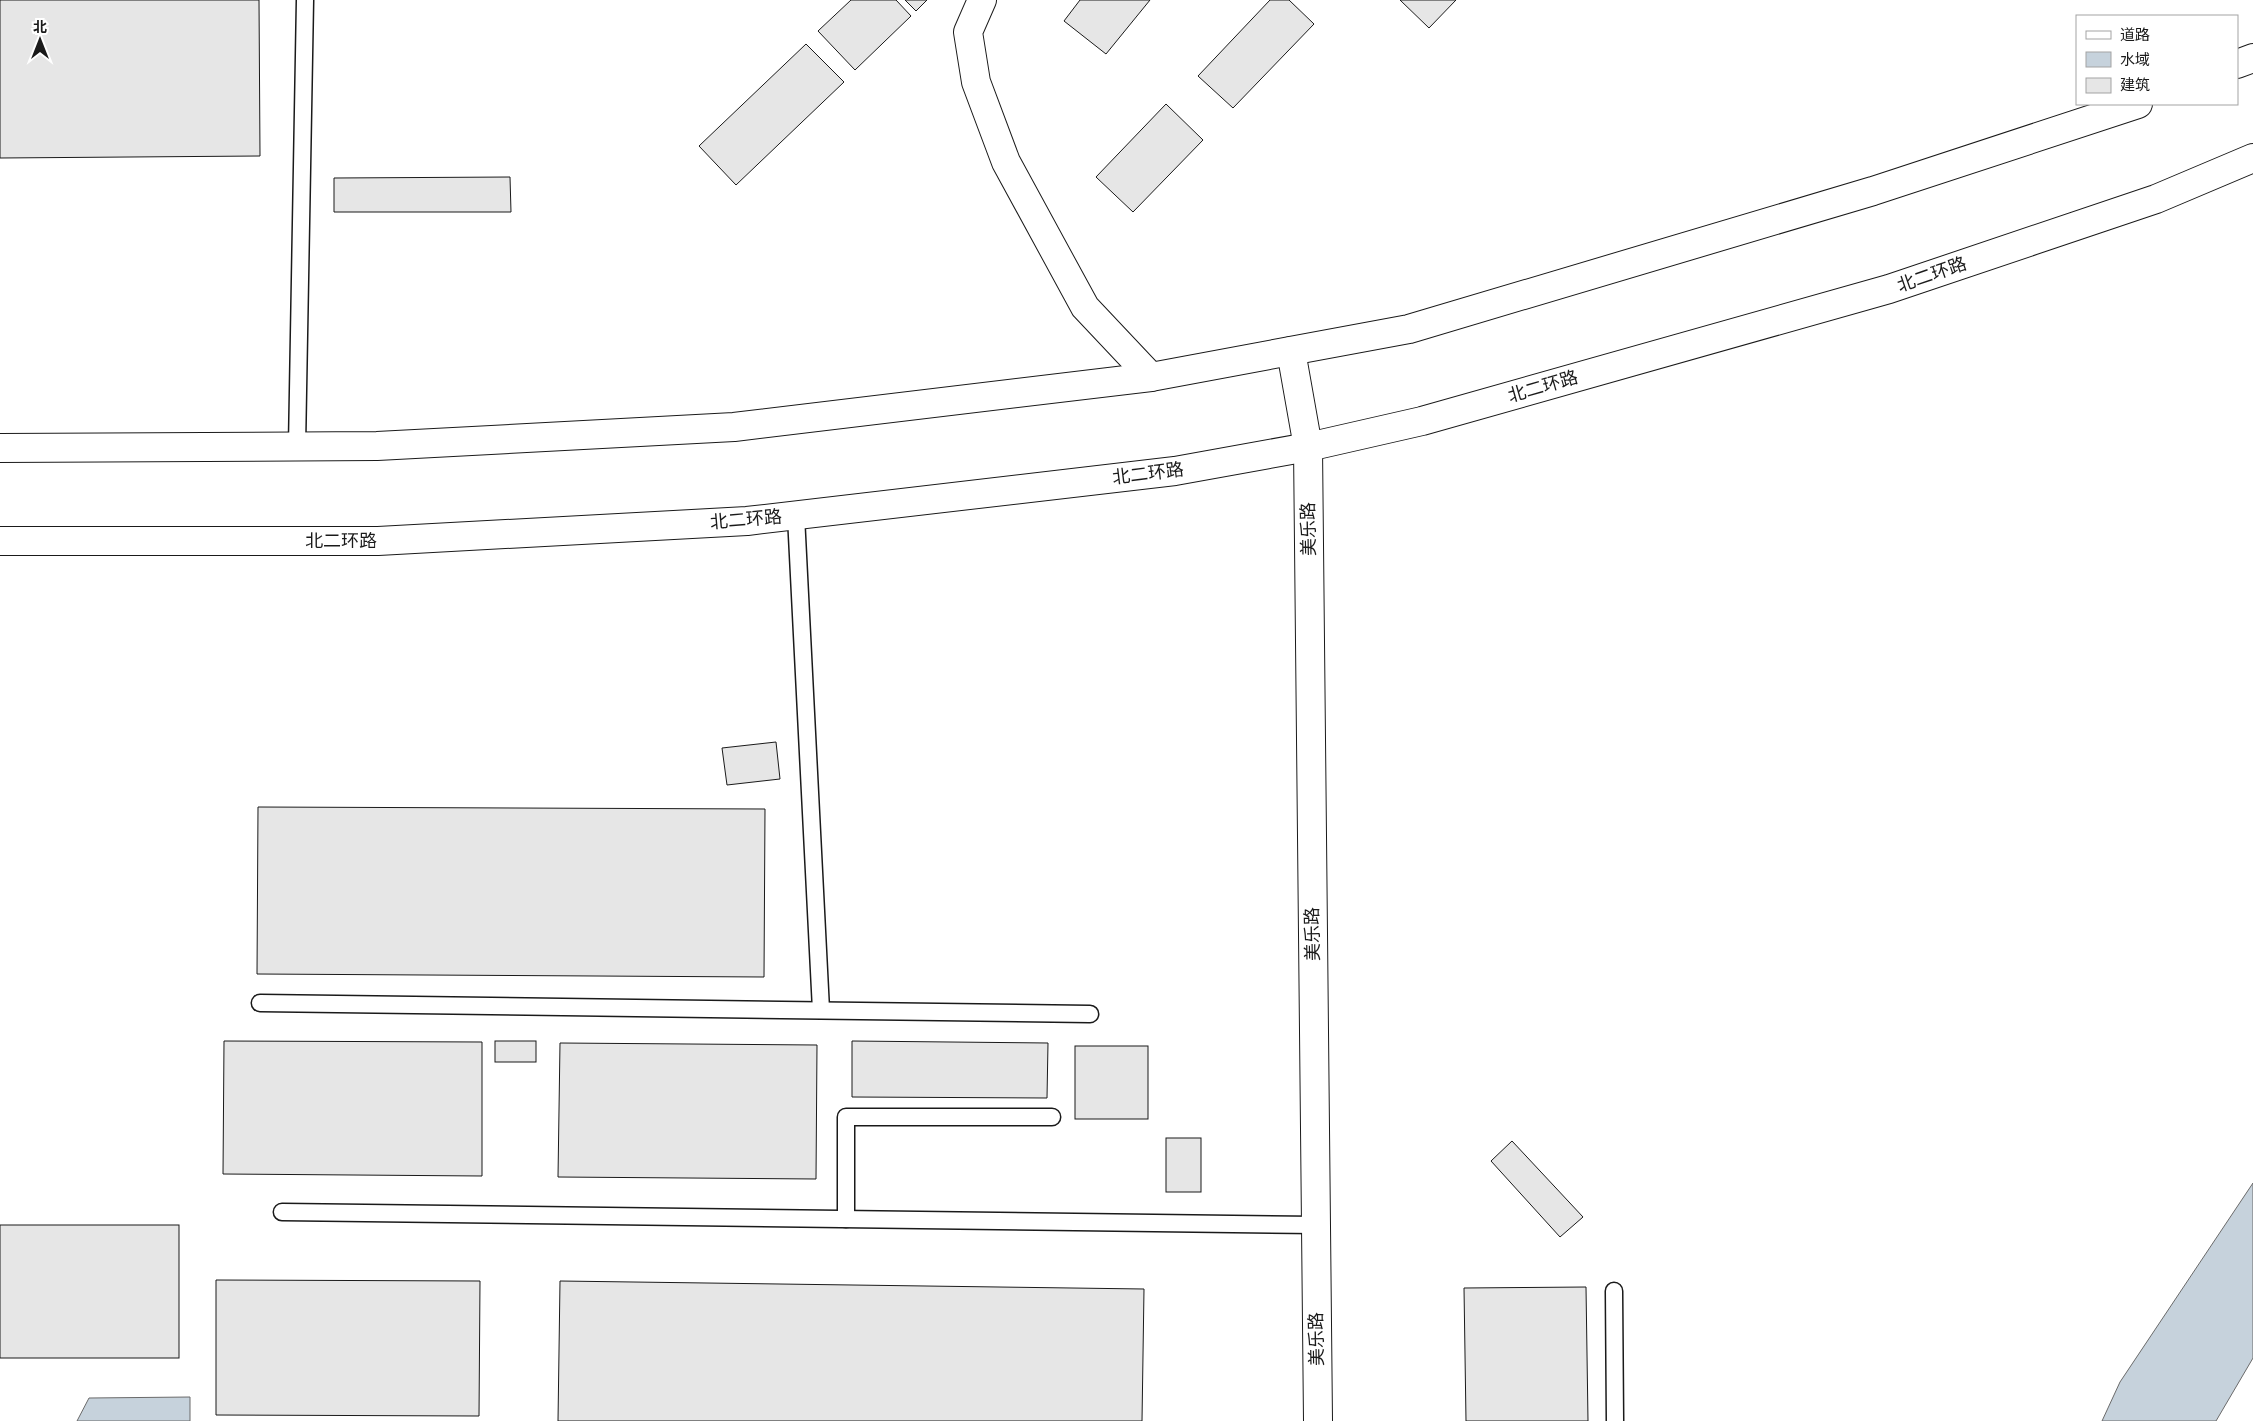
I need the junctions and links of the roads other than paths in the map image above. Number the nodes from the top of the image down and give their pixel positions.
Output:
1 (305, 0) edge
2 (982, 0) edge
3 (2253, 58) edge
4 (2238, 64) edge
5 (2135, 105) edge
6 (2253, 158) edge
7 (1291, 350) junction
8 (1151, 376) junction
9 (297, 447) junction
10 (1308, 447) junction
11 (0, 448) edge
12 (796, 516) junction
13 (0, 541) edge
14 (260, 1003) dead end
15 (821, 1010) junction
16 (1090, 1014) dead end
17 (1052, 1117) dead end
18 (282, 1212) dead end
19 (846, 1219) junction
20 (1316, 1225) junction
21 (1614, 1291) dead end
22 (1318, 1421) edge
23 (1616, 1421) edge

1 - 9 lane
2 - 8 main road
3 - 4 main road
5 - 7 main road
6 - 10 main road, 北二环路
7 - 8 main road
7 - 10 main road, 美乐路
8 - 9 main road
9 - 11 main road
10 - 12 main road, 北二环路
10 - 20 main road, 美乐路
12 - 13 main road, 北二环路
12 - 15 lane
14 - 15 lane
15 - 16 lane
17 - 19 lane
18 - 19 lane
19 - 20 lane
20 - 22 main road, 美乐路
21 - 23 lane

